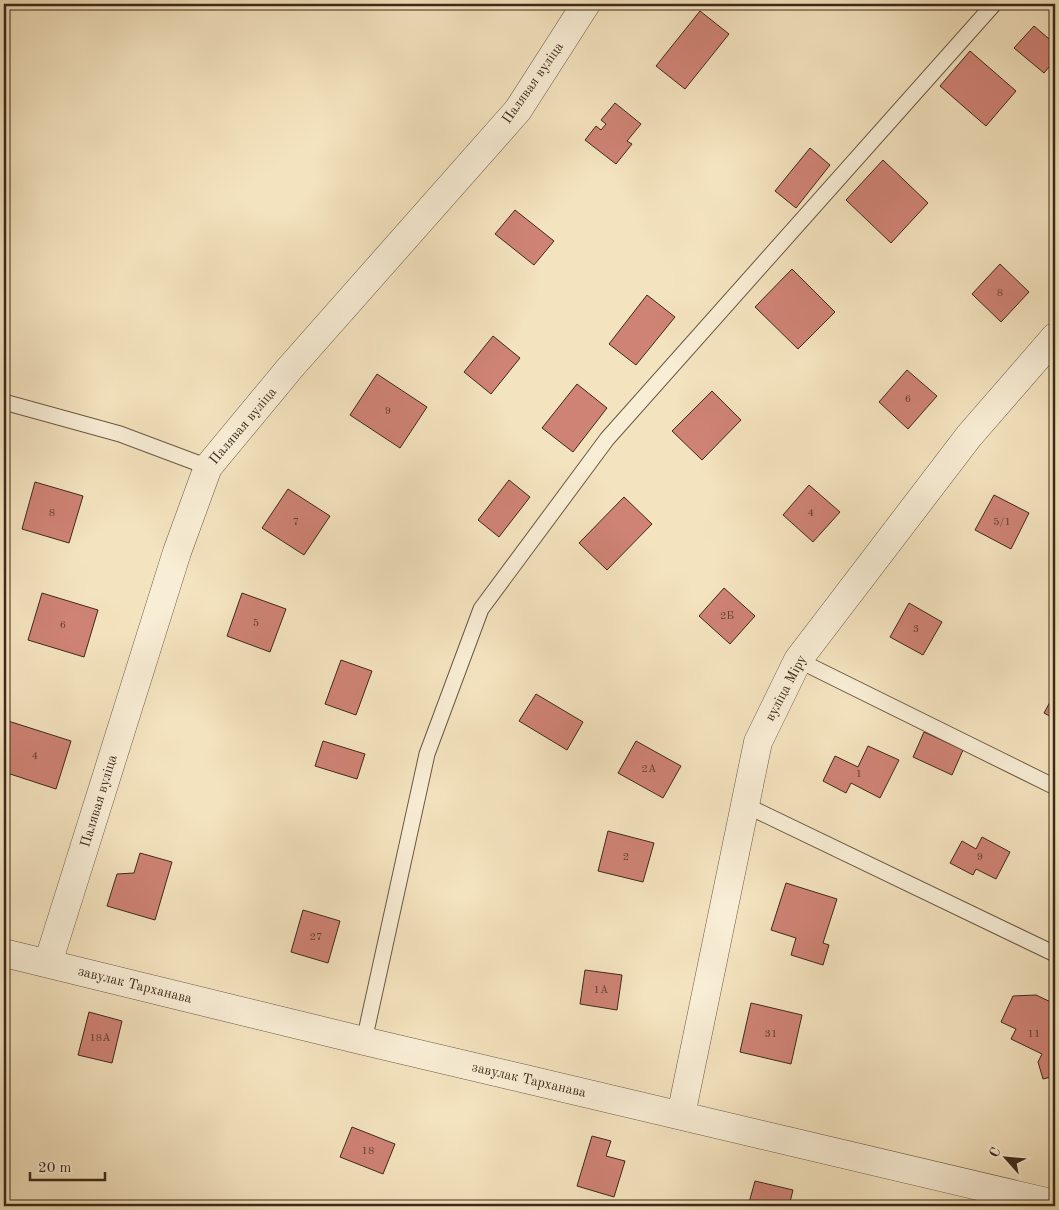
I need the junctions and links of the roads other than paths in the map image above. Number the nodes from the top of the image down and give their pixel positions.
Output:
1 (586, 4) edge
2 (994, 4) edge
3 (1055, 337) edge
4 (4, 402) edge
5 (208, 468) junction
6 (798, 660) junction
7 (1055, 787) edge
8 (745, 805) junction
9 (4, 953) edge
10 (1055, 954) edge
11 (48, 963) junction
12 (364, 1041) junction
13 (681, 1116) junction
14 (1055, 1204) edge

1 - 5 street, Палявая вуліца
2 - 12 lane
3 - 6 street, вуліца Міру
4 - 5 lane
5 - 11 street, Палявая вуліца
6 - 7 lane
6 - 8 street, вуліца Міру
8 - 10 lane
8 - 13 street, вуліца Міру
9 - 11 street, завулак Тарханава
11 - 12 street, завулак Тарханава
12 - 13 street, завулак Тарханава
13 - 14 street, завулак Тарханава

